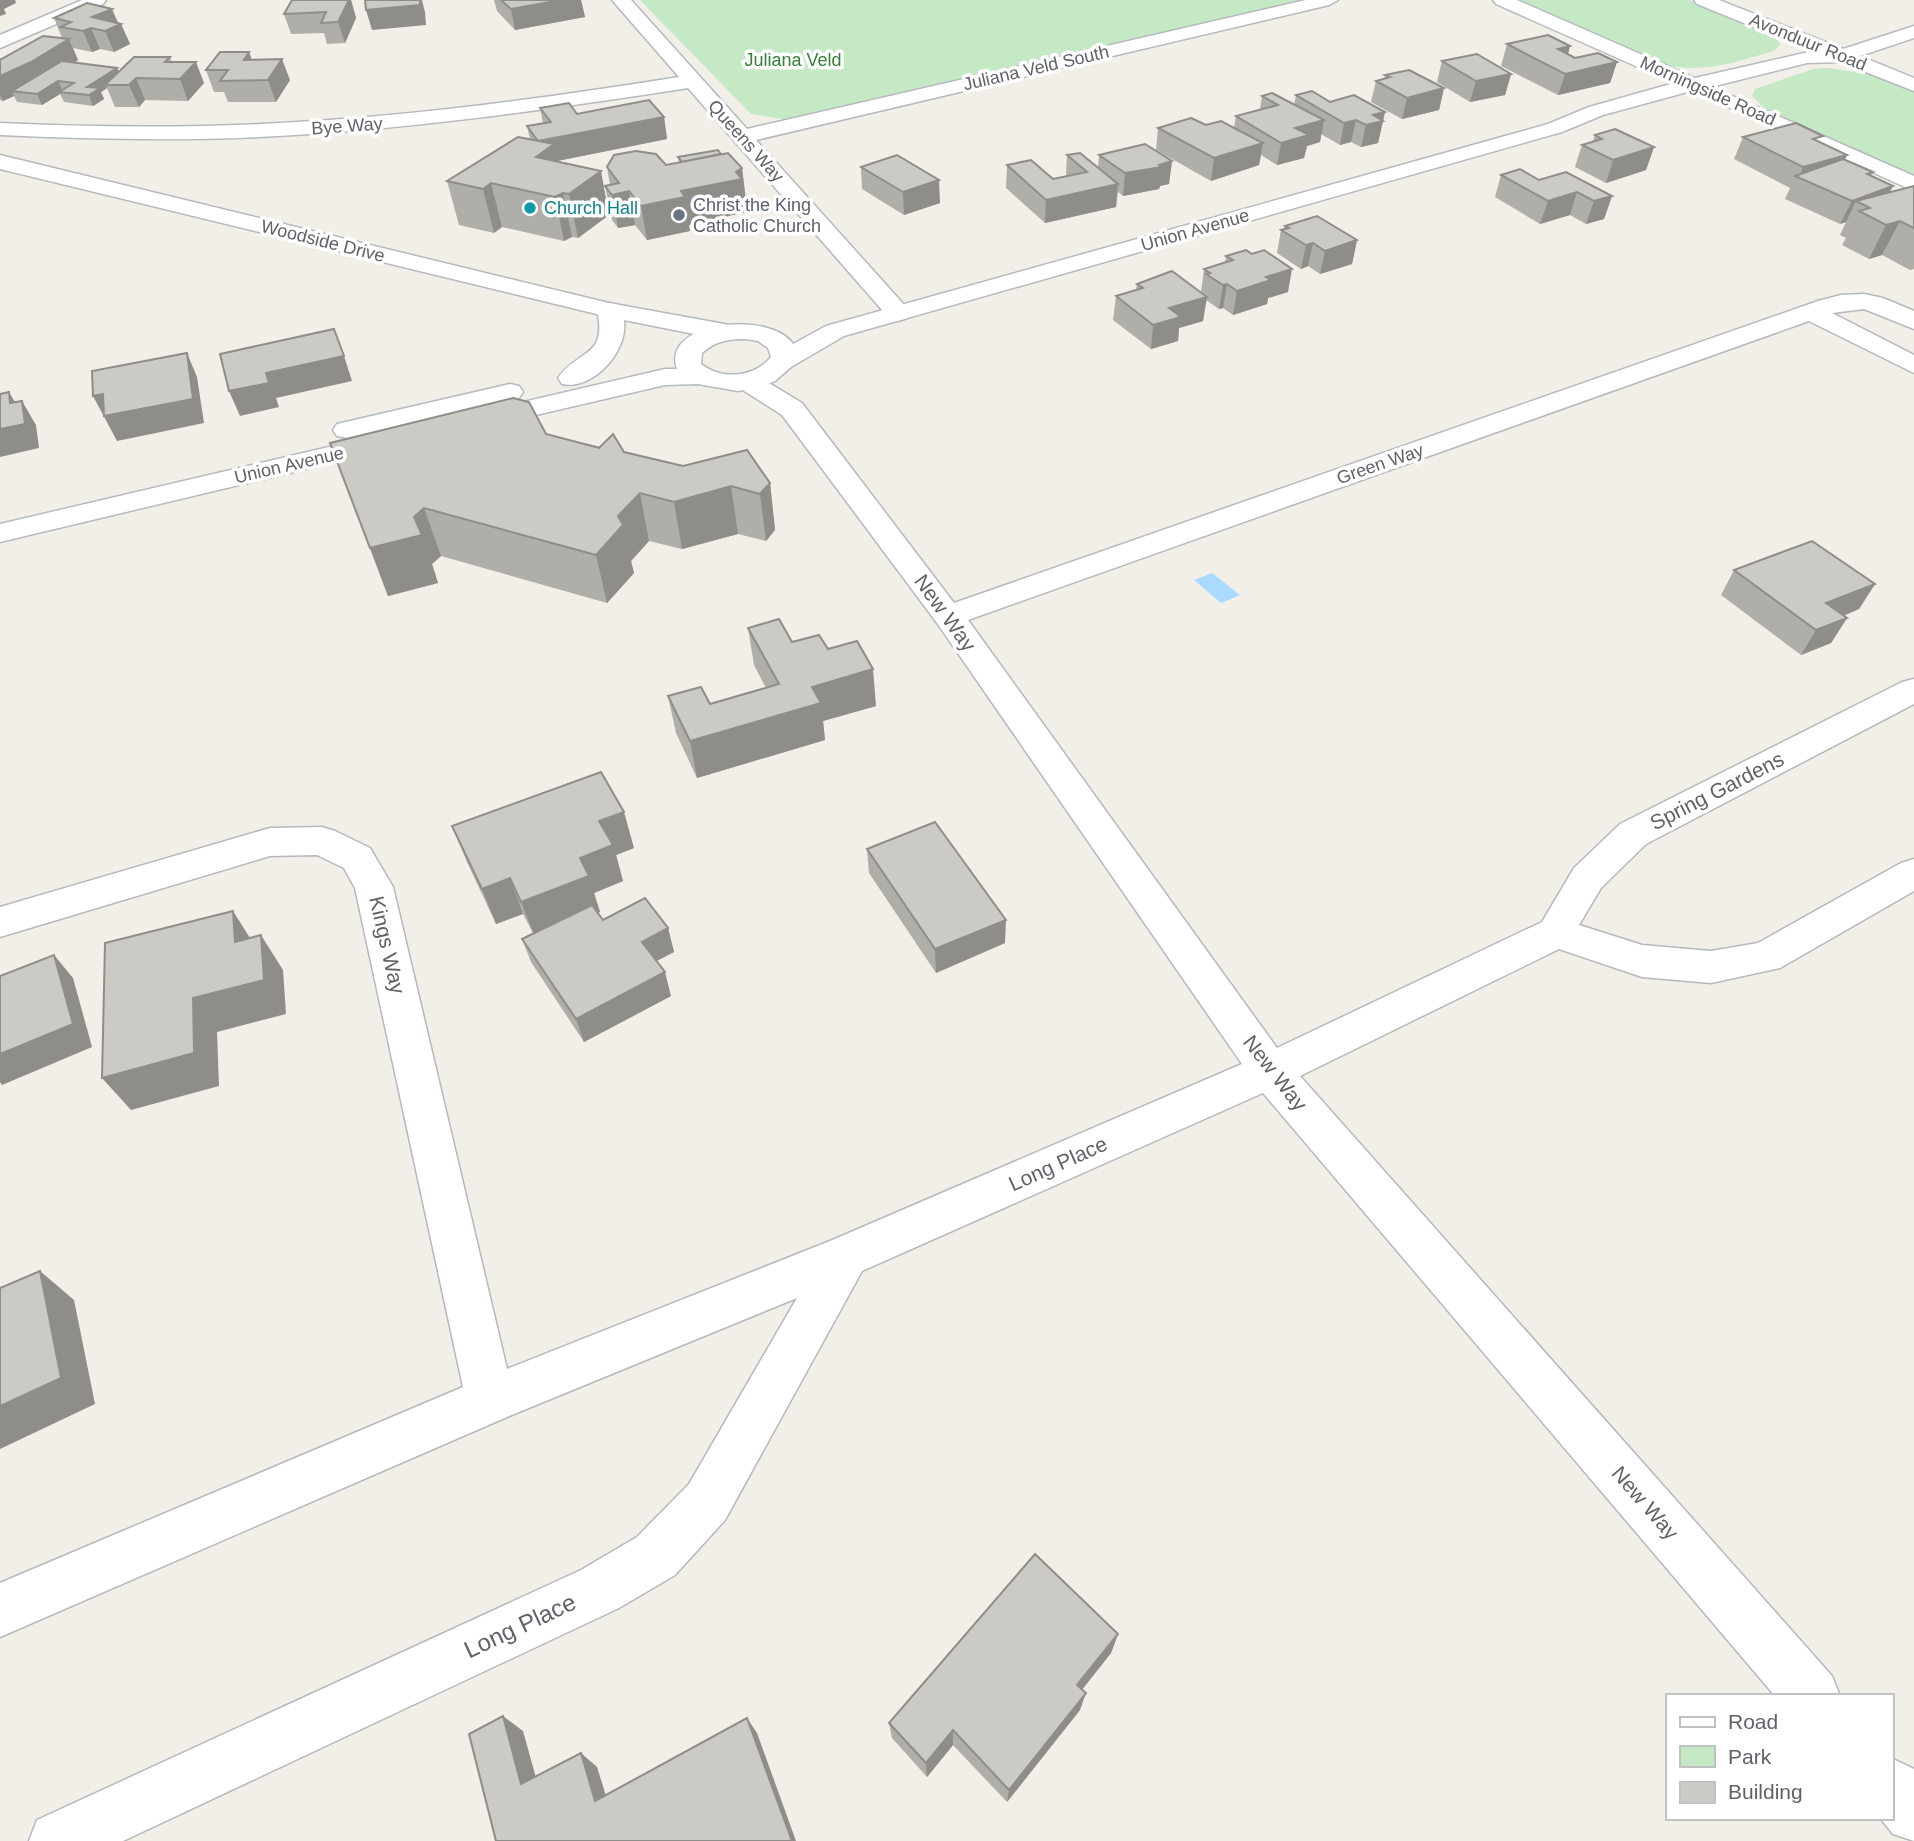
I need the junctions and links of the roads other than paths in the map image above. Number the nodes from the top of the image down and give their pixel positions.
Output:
1 (97, 0) edge
2 (621, 0) edge
3 (1329, 0) edge
4 (1502, 0) edge
5 (1703, 0) edge
6 (1914, 20) edge
7 (1914, 32) edge
8 (0, 42) edge
9 (1812, 52) junction
10 (1842, 56) junction
11 (691, 81) junction
12 (1914, 85) edge
13 (1701, 88) junction
14 (0, 129) edge
15 (744, 136) junction
16 (0, 162) edge
17 (1914, 184) edge
18 (610, 310) junction
19 (1811, 312) junction
20 (898, 313) junction
21 (646, 318) junction
22 (1914, 321) edge
23 (835, 331) junction
24 (724, 332) junction
25 (766, 335) junction
26 (694, 358) junction
27 (781, 364) junction
28 (1914, 365) edge
29 (747, 381) junction
30 (574, 387) junction
31 (792, 409) junction
32 (0, 509) edge
33 (0, 533) edge
34 (948, 616) junction
35 (1914, 690) edge
36 (1914, 873) edge
37 (0, 922) edge
38 (1556, 933) junction
39 (1270, 1071) junction
40 (846, 1256) junction
41 (490, 1400) junction
42 (0, 1610) edge
43 (1810, 1694) edge
44 (1893, 1789) edge
45 (1914, 1814) edge
46 (58, 1841) edge

1 - 8 street
2 - 11 street, Queens Way
3 - 15 street, Juliana Veld South
4 - 13 street, Morningside Road
5 - 9 street, Avonduur Road
6 - 9 street
7 - 10 street
9 - 10 street, Union Avenue
9 - 13 street, Union Avenue
10 - 12 street, Avonduur Road
11 - 14 street, Bye Way
11 - 15 street, Queens Way
13 - 17 street, Morningside Road
13 - 20 street, Union Avenue
15 - 20 street, Queens Way
16 - 18 street, Woodside Drive
18 - 21 street, Woodside Drive
18 - 30 street
19 - 22 street, Green Way
19 - 28 street
19 - 34 street, Green Way
20 - 23 street, Union Avenue
21 - 24 street, Woodside Drive
21 - 26 street, Woodside Drive
23 - 25 street, Union Avenue
23 - 27 street, Union Avenue
24 - 25 street, Union Avenue
24 - 26 street
25 - 27 street, New Way
26 - 29 street
26 - 30 street, Union Avenue
27 - 29 street, Union Avenue
27 - 31 street, New Way
29 - 31 street, New Way
30 - 32 street, Union Avenue
30 - 33 street, Union Avenue
31 - 34 street, New Way
34 - 39 street, New Way
35 - 38 street, Spring Gardens
36 - 38 street
37 - 41 street, Kings Way
38 - 39 street
39 - 40 street, Long Place
39 - 43 street, New Way
40 - 41 street, Long Place
40 - 46 street, Long Place
41 - 42 street, Long Place
44 - 45 street

